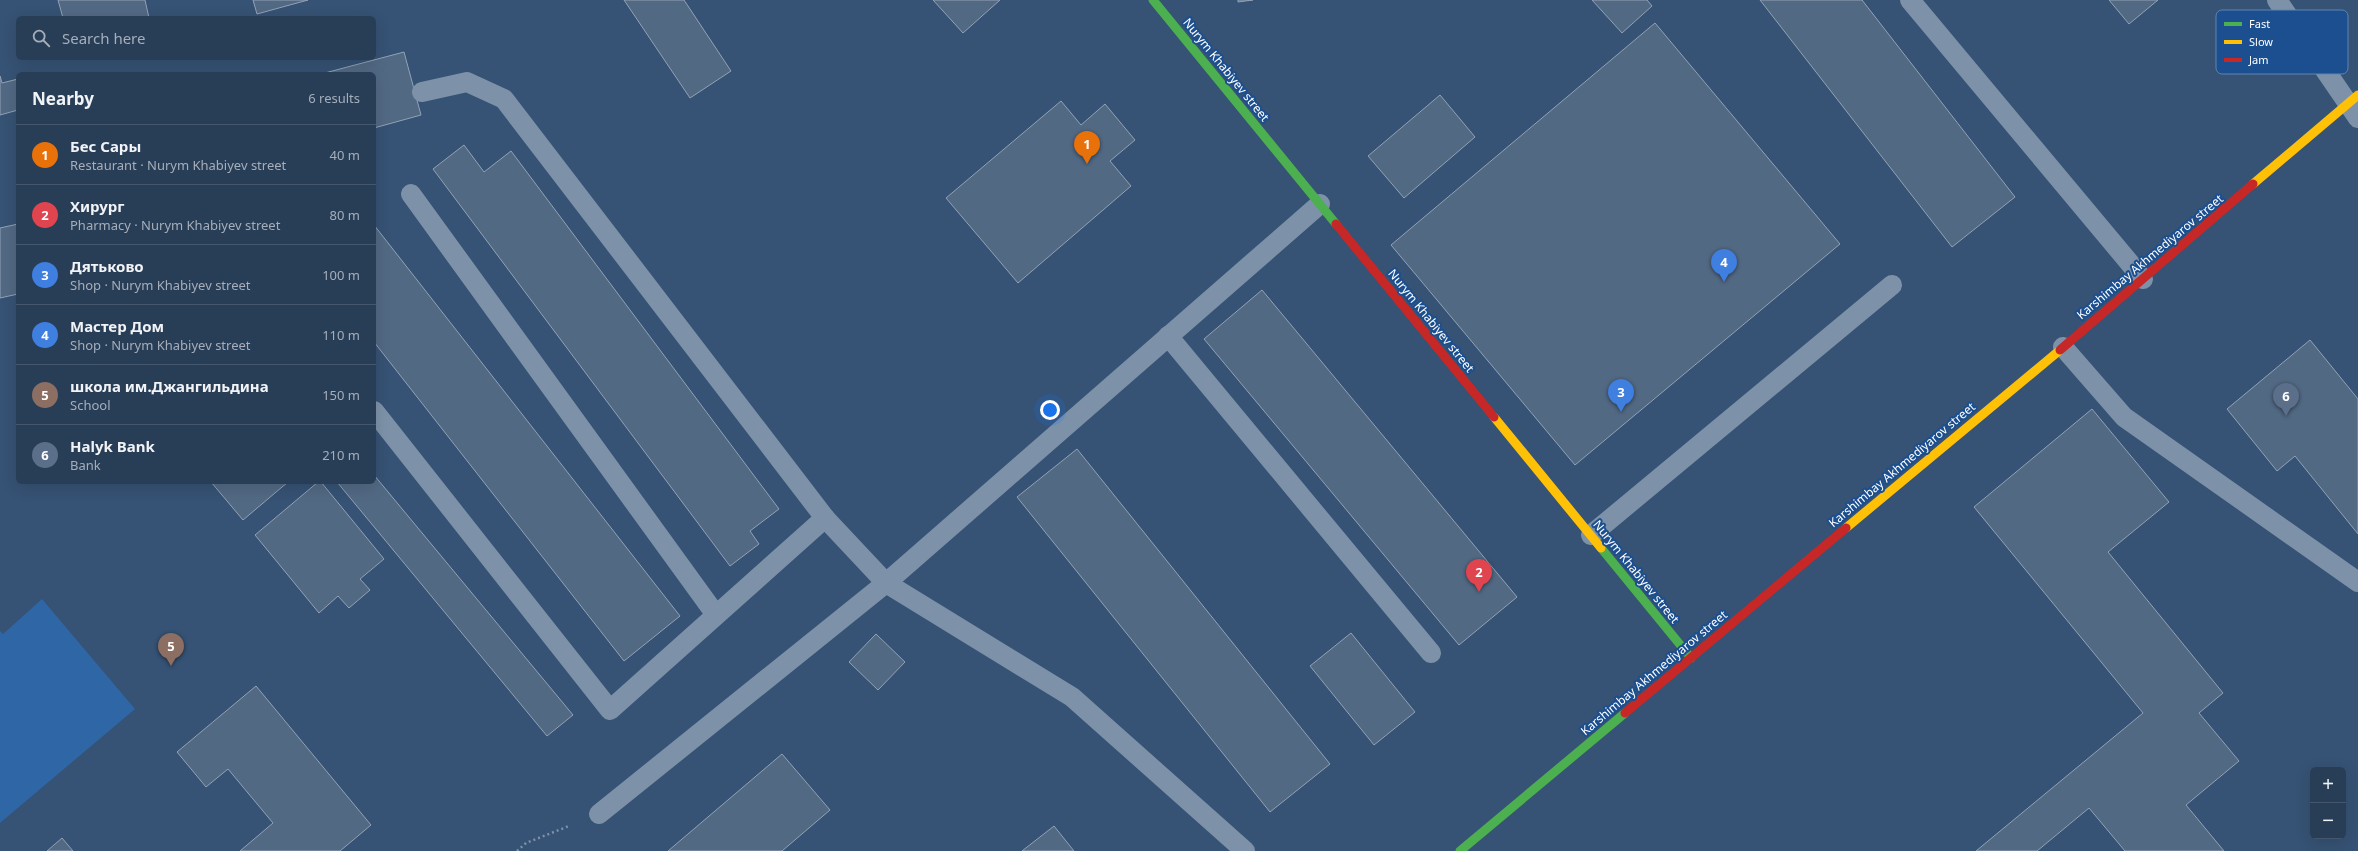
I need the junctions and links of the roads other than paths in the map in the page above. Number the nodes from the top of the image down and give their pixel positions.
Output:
1 (1153, 0) edge
2 (1910, 0) edge
3 (2277, 0) edge
4 (2284, 10) edge
5 (2331, 74) edge
6 (422, 92) dead end
7 (2354, 106) edge
8 (411, 194) dead end
9 (1320, 204) junction
10 (2143, 279) junction
11 (1892, 285) dead end
12 (1168, 336) junction
13 (2063, 347) junction
14 (376, 414) edge
15 (825, 518) junction
16 (1591, 535) junction
17 (886, 582) junction
18 (2358, 582) edge
19 (716, 615) junction
20 (1431, 653) dead end
21 (1691, 658) junction
22 (599, 814) road end
23 (1245, 851) edge
24 (1460, 851) edge

1 - 9 main road, Nurym Khabiyev street
2 - 10 lane
3 - 4 lane
5 - 7 lane
6 - 15 lane
7 - 10 main road, Karshimbay Akhmediyarov street
8 - 19 lane
9 - 12 lane
9 - 16 main road, Nurym Khabiyev street
10 - 13 main road, Karshimbay Akhmediyarov street
11 - 16 lane
12 - 17 lane
12 - 20 lane
13 - 18 lane
13 - 21 main road, Karshimbay Akhmediyarov street
14 - 19 lane
15 - 17 lane
15 - 19 lane
16 - 21 main road, Nurym Khabiyev street
17 - 22 lane
17 - 23 lane
21 - 24 main road, Karshimbay Akhmediyarov street

